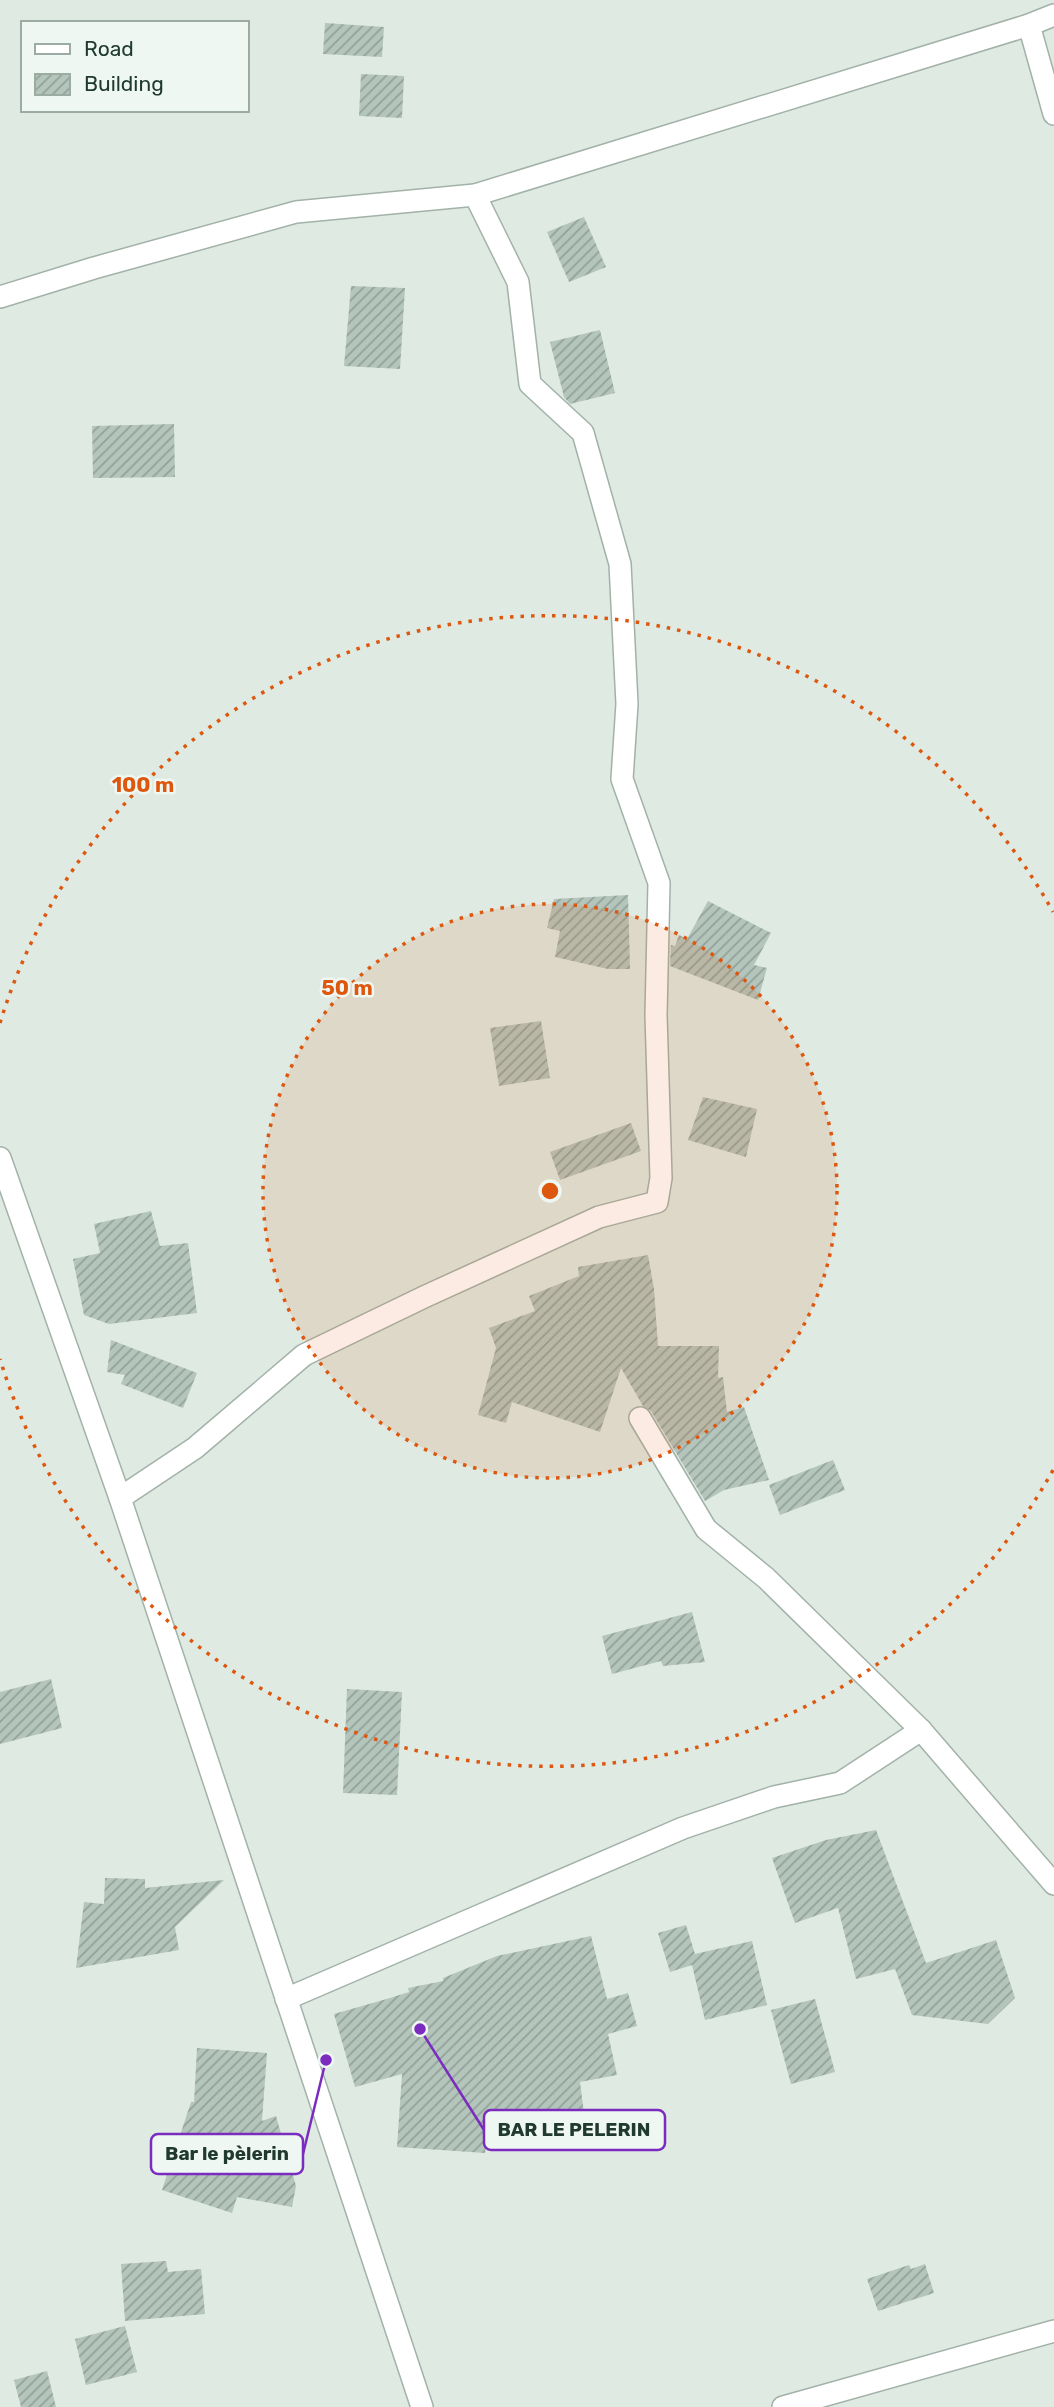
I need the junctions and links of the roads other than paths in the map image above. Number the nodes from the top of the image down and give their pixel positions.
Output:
1 (1054, 15) edge
2 (1029, 25) junction
3 (1054, 114) edge
4 (475, 195) junction
5 (0, 297) edge
6 (0, 1158) edge
7 (640, 1418) dead end
8 (120, 1498) junction
9 (921, 1730) junction
10 (1054, 1884) edge
11 (286, 1999) junction
12 (1054, 2331) edge
13 (422, 2407) edge
14 (783, 2407) edge

1 - 2 street
2 - 3 street
2 - 4 street
4 - 5 street
4 - 8 street
6 - 8 street
7 - 9 street
8 - 11 street
9 - 10 street
9 - 11 street
11 - 13 street
12 - 14 street

